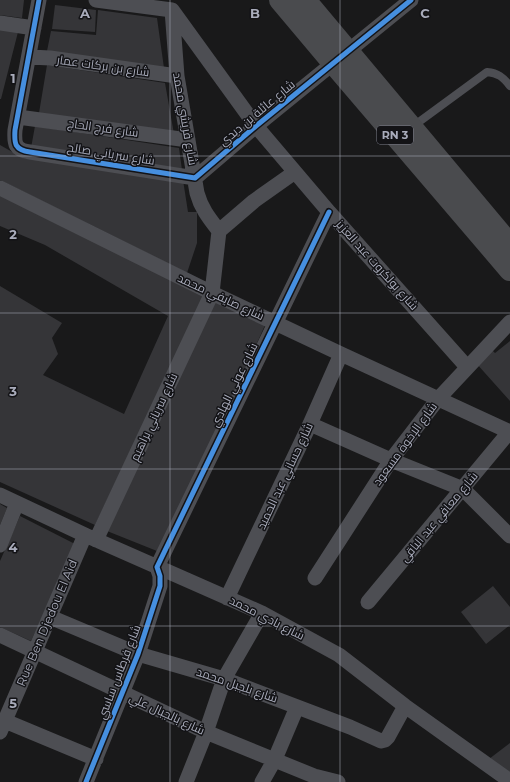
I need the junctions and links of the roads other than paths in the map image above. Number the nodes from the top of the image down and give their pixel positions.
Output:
1 (39, 0) edge
2 (96, 0) edge
3 (280, 0) edge
4 (305, 0) edge
5 (411, 0) edge
6 (172, 5) edge
7 (0, 23) edge
8 (34, 28) junction
9 (30, 57) junction
10 (340, 57) junction
11 (177, 76) junction
12 (510, 86) edge
13 (18, 117) junction
14 (256, 126) junction
15 (411, 128) junction
16 (188, 140) junction
17 (295, 172) junction
18 (195, 178) junction
19 (0, 188) edge
20 (329, 212) junction
21 (219, 231) junction
22 (510, 245) edge
23 (510, 270) edge
24 (212, 293) junction
25 (275, 322) junction
26 (510, 322) edge
27 (341, 354) junction
28 (467, 367) junction
29 (438, 399) junction
30 (310, 424) junction
31 (510, 432) edge
32 (391, 460) junction
33 (463, 489) junction
34 (0, 495) edge
35 (17, 503) junction
36 (510, 536) edge
37 (90, 537) junction
38 (0, 545) edge
39 (157, 567) junction
40 (315, 578) dead end
41 (227, 598) junction
42 (368, 602) dead end
43 (262, 613) junction
44 (50, 617) junction
45 (0, 635) edge
46 (34, 651) junction
47 (138, 654) junction
48 (224, 679) junction
49 (122, 693) junction
50 (405, 706) junction
51 (297, 707) junction
52 (3, 727) edge
53 (206, 732) junction
54 (96, 759) junction
55 (275, 759) junction
56 (510, 780) edge
57 (86, 782) edge
58 (186, 782) edge
59 (262, 782) edge
60 (338, 782) edge

1 - 8 street
2 - 6 street
3 - 10 main road, RN 3
4 - 10 main road, RN 3
5 - 10 street, شارع عائلة بن ديدي
6 - 11 street, شارع قريشي محمد
6 - 14 street, شارع بولكروت عبد العزيز
7 - 8 street
8 - 9 street
9 - 11 street, شارع بن بركات عمار
9 - 13 street
10 - 14 street, شارع عائلة بن ديدي
10 - 15 main road, RN 3
10 - 23 main road, RN 3
11 - 16 street, شارع قريشي محمد
12 - 15 lane
13 - 16 street, شارع فرج الحاج
13 - 18 street, شارع سرياني صالح
14 - 17 street, شارع بولكروت عبد العزيز
14 - 18 street, شارع عائلة بن ديدي
15 - 22 main road, RN 3
16 - 18 street, شارع قريشي محمد
17 - 20 street, شارع بولكروت عبد العزيز
17 - 21 street
18 - 21 street, شارع قريشي محمد
19 - 24 street, شارع صايفي محمد
20 - 25 street, شارع عوني الهادي
20 - 28 street, شارع بولكروت عبد العزيز
21 - 24 street, شارع سرياني براهيم
24 - 25 street, شارع صايفي محمد
24 - 37 street, شارع سرياني براهيم
25 - 27 street, شارع صايفي محمد
25 - 39 street, شارع عوني الهادي
26 - 28 street, شارع الإخوة مسعود
27 - 29 street, شارع صايفي محمد
27 - 30 street, شارع حساني عبد الحميد
28 - 29 street, شارع الإخوة مسعود
29 - 31 street, شارع صايفي محمد
29 - 32 street, شارع الإخوة مسعود
30 - 32 street
30 - 41 street, شارع حساني عبد الحميد
31 - 33 street, شارع معافي عبد الباقي
32 - 33 street
32 - 40 street, شارع الإخوة مسعود
33 - 36 street
33 - 42 street, شارع معافي عبد الباقي
34 - 35 street, شارع بادي محمد
35 - 37 street, شارع بادي محمد
35 - 38 street
37 - 39 street, شارع بادي محمد
37 - 44 street, Rue Ben Djedou El Aid
39 - 41 street, شارع بادي محمد
39 - 47 street, شارع فرطاس ساسي
41 - 43 street, شارع بادي محمد
43 - 48 street
43 - 50 street, شارع بادي محمد
44 - 46 street, Rue Ben Djedou El Aid
44 - 47 street, شارع بلجبل محمد
45 - 46 street, شارع بالجبال علي
46 - 49 street, شارع بالجبال علي
46 - 52 street, Rue Ben Djedou El Aid
47 - 48 street, شارع بلجبل محمد
47 - 49 street, شارع فرطاس ساسي
48 - 51 street, شارع بلجبل محمد
48 - 53 street
49 - 53 street, شارع بالجبال علي
49 - 54 street, شارع فرطاس ساسي
50 - 51 street, شارع بلجبل محمد
50 - 56 street, شارع بادي محمد
51 - 55 street
52 - 54 street
53 - 55 street, شارع بالجبال علي
53 - 58 street
54 - 57 street, شارع فرطاس ساسي
55 - 59 street
55 - 60 street, شارع بالجبال علي

